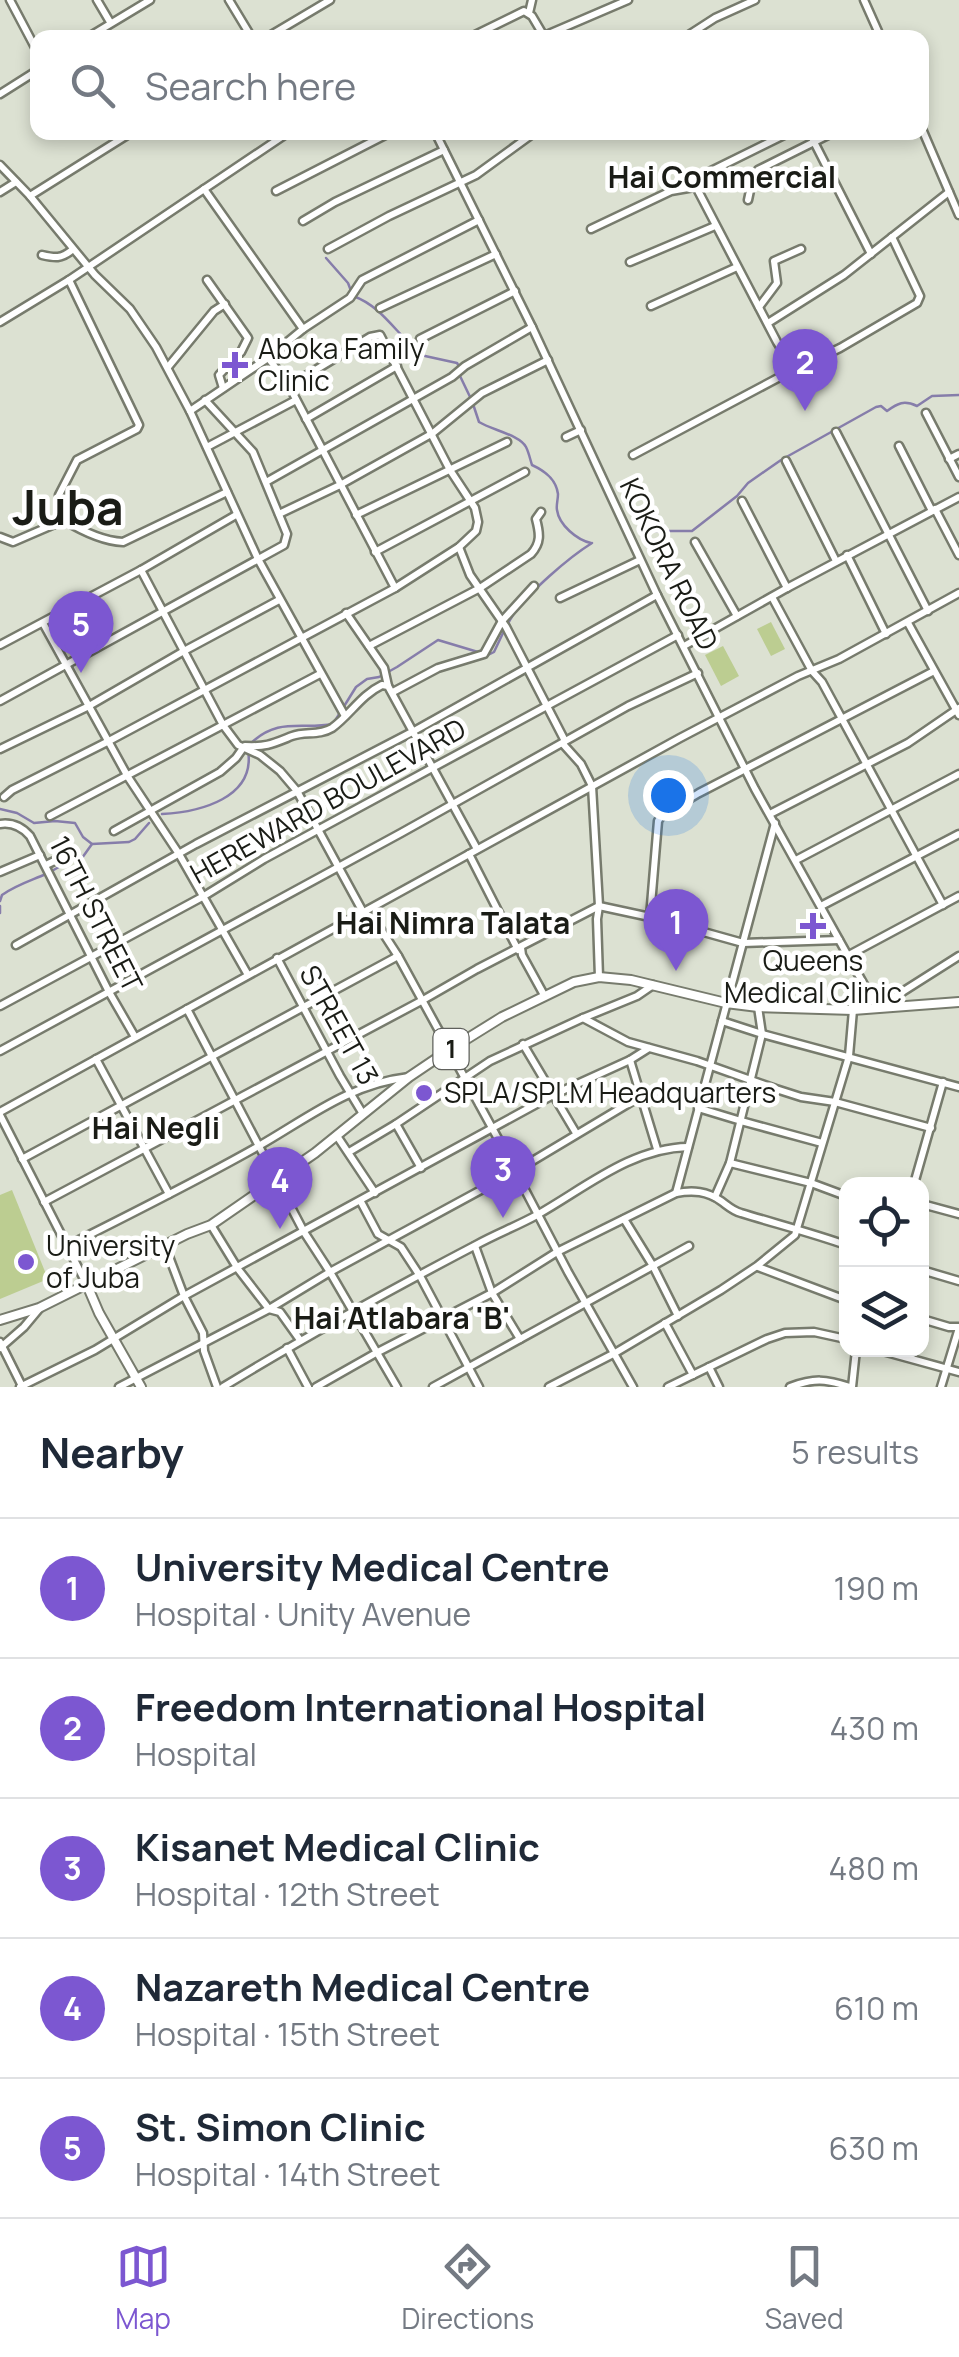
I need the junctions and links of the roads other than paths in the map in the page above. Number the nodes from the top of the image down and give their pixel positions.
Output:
1 (10, 0) edge
2 (97, 0) edge
3 (150, 0) edge
4 (229, 0) edge
5 (330, 0) edge
6 (532, 0) edge
7 (628, 0) edge
8 (755, 0) edge
9 (864, 0) edge
10 (734, 4) edge
11 (529, 13) junction
12 (110, 22) junction
13 (488, 28) joint
14 (98, 30) edge
15 (247, 30) edge
16 (279, 30) edge
17 (484, 30) edge
18 (540, 30) edge
19 (556, 30) edge
20 (696, 30) edge
21 (877, 30) edge
22 (30, 38) edge
23 (30, 75) edge
24 (0, 94) edge
25 (119, 140) edge
26 (277, 140) edge
27 (375, 140) edge
28 (439, 140) edge
29 (525, 140) edge
30 (774, 140) edge
31 (927, 140) edge
32 (815, 141) joint
33 (445, 150) junction
34 (0, 165) edge
35 (16, 182) junction
36 (461, 183) junction
37 (694, 187) junction
38 (204, 189) junction
39 (276, 191) dead end
40 (0, 192) edge
41 (949, 192) junction
42 (30, 196) junction
43 (748, 200) dead end
44 (959, 215) edge
45 (479, 220) junction
46 (302, 221) dead end
47 (716, 226) junction
48 (591, 230) dead end
49 (892, 237) junction
50 (328, 248) dead end
51 (801, 249) dead end
52 (72, 250) junction
53 (496, 254) junction
54 (871, 254) junction
55 (42, 255) dead end
56 (630, 262) dead end
57 (88, 266) junction
58 (738, 267) junction
59 (69, 280) junction
60 (207, 280) dead end
61 (514, 291) junction
62 (225, 304) junction
63 (651, 306) dead end
64 (759, 307) junction
65 (380, 308) dead end
66 (0, 322) edge
67 (768, 323) junction
68 (532, 326) junction
69 (303, 328) junction
70 (420, 338) dead end
71 (268, 358) junction
72 (548, 360) junction
73 (397, 366) junction
74 (168, 367) junction
75 (791, 371) junction
76 (288, 386) junction
77 (224, 388) junction
78 (414, 399) junction
79 (205, 400) junction
80 (296, 400) junction
81 (190, 411) junction
82 (926, 412) dead end
83 (306, 419) junction
84 (581, 430) junction
85 (235, 431) junction
86 (836, 432) dead end
87 (433, 434) junction
88 (566, 436) dead end
89 (507, 442) dead end
90 (899, 446) dead end
91 (207, 447) junction
92 (322, 450) junction
93 (959, 454) edge
94 (632, 456) dead end
95 (949, 459) junction
96 (786, 460) dead end
97 (450, 470) junction
98 (525, 472) dead end
99 (959, 477) edge
100 (266, 482) junction
101 (340, 485) junction
102 (228, 492) junction
103 (959, 498) edge
104 (470, 500) junction
105 (742, 501) dead end
106 (934, 510) junction
107 (541, 512) dead end
108 (236, 514) junction
109 (279, 514) junction
110 (356, 515) junction
111 (64, 520) junction
112 (888, 533) junction
113 (0, 538) edge
114 (695, 542) dead end
115 (459, 548) junction
116 (375, 552) junction
117 (847, 555) junction
118 (959, 556) edge
119 (258, 559) junction
120 (640, 560) junction
121 (836, 561) junction
122 (141, 570) junction
123 (534, 586) dead end
124 (395, 588) junction
125 (480, 588) junction
126 (787, 588) junction
127 (959, 593) edge
128 (657, 595) junction
129 (772, 597) junction
130 (560, 598) dead end
131 (279, 600) junction
132 (162, 612) junction
133 (928, 612) junction
134 (346, 614) junction
135 (737, 616) junction
136 (502, 622) junction
137 (908, 622) junction
138 (42, 623) junction
139 (886, 634) junction
140 (678, 635) junction
141 (300, 638) junction
142 (2, 641) edge
143 (369, 646) junction
144 (684, 646) junction
145 (184, 650) junction
146 (66, 664) junction
147 (526, 668) junction
148 (812, 670) junction
149 (934, 671) junction
150 (698, 673) junction
151 (320, 674) junction
152 (391, 689) junction
153 (204, 690) junction
154 (0, 701) edge
155 (89, 706) junction
156 (546, 706) junction
157 (958, 711) edge
158 (345, 716) junction
159 (720, 718) junction
160 (842, 720) junction
161 (223, 724) junction
162 (414, 731) junction
163 (109, 742) junction
164 (563, 742) junction
165 (241, 747) junction
166 (0, 749) edge
167 (867, 762) junction
168 (434, 768) junction
169 (745, 769) junction
170 (959, 774) edge
171 (128, 776) junction
172 (592, 786) junction
173 (297, 792) junction
174 (4, 798) dead end
175 (452, 805) junction
176 (892, 809) junction
177 (150, 811) junction
178 (770, 814) junction
179 (50, 816) dead end
180 (3, 823) edge
181 (775, 823) junction
182 (318, 830) junction
183 (114, 831) dead end
184 (959, 834) edge
185 (73, 852) dead end
186 (473, 852) junction
187 (179, 854) junction
188 (40, 855) junction
189 (918, 856) junction
190 (796, 860) junction
191 (46, 864) junction
192 (338, 868) junction
193 (0, 872) edge
194 (204, 896) junction
195 (959, 896) edge
196 (942, 905) junction
197 (599, 906) junction
198 (822, 906) junction
199 (363, 912) junction
200 (71, 916) junction
201 (650, 917) junction
202 (222, 931) junction
203 (840, 940) junction
204 (742, 944) junction
205 (16, 945) dead end
206 (520, 949) junction
207 (849, 955) junction
208 (398, 956) junction
209 (959, 956) edge
210 (91, 957) junction
211 (276, 958) junction
212 (248, 975) junction
213 (599, 977) junction
214 (654, 984) junction
215 (109, 992) junction
216 (544, 995) junction
217 (423, 1000) junction
218 (959, 1002) edge
219 (726, 1003) junction
220 (0, 1006) edge
221 (303, 1007) junction
222 (758, 1007) junction
223 (877, 1008) junction
224 (186, 1010) junction
225 (854, 1010) junction
226 (582, 1018) junction
227 (722, 1021) junction
228 (762, 1034) junction
229 (135, 1038) junction
230 (523, 1044) junction
231 (650, 1048) junction
232 (449, 1050) junction
233 (0, 1051) edge
234 (327, 1051) junction
235 (849, 1056) junction
236 (213, 1057) junction
237 (96, 1059) junction
238 (630, 1060) junction
239 (711, 1066) junction
240 (409, 1077) junction
241 (463, 1078) junction
242 (751, 1078) junction
243 (943, 1082) junction
244 (959, 1087) edge
245 (350, 1092) junction
246 (552, 1096) junction
247 (642, 1096) junction
248 (236, 1100) junction
249 (835, 1102) junction
250 (121, 1106) junction
251 (698, 1108) junction
252 (0, 1114) edge
253 (363, 1114) junction
254 (740, 1121) junction
255 (396, 1124) junction
256 (931, 1128) junction
257 (492, 1129) junction
258 (576, 1133) junction
259 (337, 1136) junction
260 (822, 1142) junction
261 (260, 1146) junction
262 (688, 1146) junction
263 (146, 1148) junction
264 (658, 1149) junction
265 (349, 1152) junction
266 (22, 1159) junction
267 (730, 1163) junction
268 (421, 1168) junction
269 (514, 1172) junction
270 (916, 1177) edge
271 (277, 1179) junction
272 (811, 1183) junction
273 (375, 1193) junction
274 (676, 1193) junction
275 (839, 1193) edge
276 (168, 1194) junction
277 (715, 1196) junction
278 (44, 1202) junction
279 (361, 1202) junction
280 (929, 1206) edge
281 (538, 1214) junction
282 (959, 1214) edge
283 (624, 1219) junction
284 (211, 1225) junction
285 (797, 1228) junction
286 (304, 1232) junction
287 (388, 1240) junction
288 (839, 1243) edge
289 (67, 1246) junction
290 (165, 1246) junction
291 (475, 1246) junction
292 (690, 1246) dead end
293 (557, 1252) junction
294 (653, 1266) junction
295 (757, 1266) junction
296 (238, 1268) junction
297 (330, 1272) junction
298 (929, 1272) edge
299 (420, 1276) junction
300 (959, 1281) edge
301 (87, 1285) junction
302 (492, 1293) junction
303 (184, 1296) junction
304 (839, 1297) edge
305 (586, 1302) junction
306 (39, 1308) junction
307 (269, 1309) junction
308 (353, 1312) junction
309 (678, 1316) junction
310 (444, 1319) junction
311 (0, 1320) edge
312 (929, 1321) edge
313 (665, 1323) junction
314 (959, 1327) edge
315 (839, 1337) edge
316 (520, 1339) junction
317 (114, 1340) junction
318 (300, 1340) junction
319 (204, 1342) junction
320 (1, 1346) edge
321 (287, 1348) junction
322 (376, 1352) junction
323 (615, 1353) junction
324 (855, 1357) edge
325 (905, 1357) edge
326 (470, 1367) junction
327 (708, 1367) junction
328 (947, 1369) junction
329 (959, 1372) edge
330 (693, 1375) junction
331 (138, 1383) edge
332 (21, 1387) edge
333 (119, 1387) edge
334 (220, 1387) edge
335 (312, 1387) edge
336 (398, 1387) edge
337 (434, 1387) edge
338 (480, 1387) edge
339 (550, 1387) edge
340 (634, 1387) edge
341 (668, 1387) edge
342 (720, 1387) edge
343 (790, 1387) edge
344 (851, 1387) edge
345 (941, 1387) edge

1 - 22 street
2 - 12 street
3 - 12 street
4 - 15 street
5 - 16 street
6 - 11 street
7 - 19 street
8 - 10 street
9 - 21 street
10 - 20 street
11 - 13 street
11 - 18 street
12 - 14 street
13 - 17 street
23 - 24 street
25 - 42 street
26 - 38 street
27 - 39 street
28 - 33 street, KOKORA ROAD
29 - 36 street
30 - 37 street
31 - 41 street
32 - 43 street
32 - 54 street
33 - 36 street, KOKORA ROAD
33 - 46 street
34 - 35 street
35 - 40 street
35 - 42 street
36 - 45 street, KOKORA ROAD
36 - 50 street
37 - 47 street
37 - 48 street
38 - 57 street
38 - 69 street
41 - 44 street
41 - 49 street
42 - 52 street
45 - 53 street, KOKORA ROAD
45 - 69 street
47 - 56 street
47 - 58 street
49 - 54 street
49 - 75 street
51 - 64 street
52 - 55 street
52 - 57 street
53 - 61 street, KOKORA ROAD
53 - 65 street
54 - 67 street
57 - 59 street
57 - 74 street
58 - 63 street
58 - 64 street
59 - 66 street
59 - 111 street
60 - 62 street
61 - 68 street, KOKORA ROAD
61 - 70 street
62 - 74 street
62 - 77 street
64 - 67 street
67 - 75 street
68 - 72 street, KOKORA ROAD
68 - 78 street
69 - 71 street
71 - 76 street
71 - 77 street
72 - 84 street, KOKORA ROAD
72 - 87 street
73 - 76 street
73 - 78 street
73 - 83 street
74 - 81 street
75 - 94 street
76 - 80 street
77 - 79 street
78 - 87 street
78 - 92 street
79 - 81 street
79 - 85 street
80 - 83 street
80 - 85 street
81 - 91 street
82 - 95 street
83 - 92 street
84 - 88 street
84 - 120 street, KOKORA ROAD
85 - 91 street
85 - 100 street
86 - 112 street
87 - 97 street
87 - 101 street
89 - 97 street
90 - 106 street
91 - 102 street
92 - 100 street
92 - 101 street
93 - 95 street
95 - 99 street
96 - 121 street
97 - 104 street
97 - 110 street
98 - 104 street
100 - 109 street
101 - 109 street
101 - 110 street
102 - 108 street
102 - 111 street
103 - 106 street
104 - 115 street
104 - 116 street
105 - 126 street
106 - 112 street
106 - 118 street
107 - 125 street
108 - 119 street
108 - 122 street
109 - 119 street
110 - 116 street
111 - 113 street
112 - 117 street
112 - 133 street
114 - 135 street
115 - 124 street
115 - 125 street
116 - 124 street
117 - 121 street
117 - 139 street
119 - 131 street
119 - 132 street
120 - 128 street, KOKORA ROAD
120 - 130 street
121 - 126 street
122 - 132 street
122 - 138 street
123 - 136 street
124 - 134 street
125 - 136 street
125 - 143 street
126 - 129 street
127 - 133 street
128 - 140 street, KOKORA ROAD
128 - 147 street
129 - 135 street
129 - 148 street
131 - 141 street
131 - 145 street
132 - 145 street
132 - 146 street
133 - 137 street
134 - 141 street
134 - 143 street
135 - 144 street
136 - 147 street
136 - 152 street
137 - 139 street
137 - 149 street
138 - 142 street
138 - 146 street
139 - 148 street
140 - 144 street, KOKORA ROAD
140 - 156 street, HEREWARD BOULEVARD
141 - 151 street
141 - 153 street
143 - 152 street
144 - 150 street, KOKORA ROAD
145 - 153 street
145 - 155 street
146 - 154 street
146 - 155 street
147 - 156 street
147 - 162 street
148 - 159 street
148 - 160 street
149 - 157 street
149 - 160 street
150 - 159 street, KOKORA ROAD
150 - 164 street
151 - 158 street
151 - 161 street
152 - 158 street
152 - 162 street
153 - 161 street
153 - 163 street
155 - 163 street
155 - 166 street
156 - 164 street
156 - 168 street, HEREWARD BOULEVARD
157 - 167 street
158 - 165 street
159 - 169 street, KOKORA ROAD
159 - 172 street
160 - 167 street
160 - 169 street
161 - 165 street
161 - 171 street
162 - 168 street
162 - 173 street
163 - 171 street
163 - 174 street
164 - 172 street
164 - 175 street
165 - 173 street
165 - 177 street
167 - 176 street
167 - 178 street
168 - 175 street
168 - 182 street, HEREWARD BOULEVARD
169 - 178 street, KOKORA ROAD
169 - 201 street
170 - 176 street
171 - 177 street
171 - 179 street
172 - 186 street
172 - 197 street
173 - 182 street
173 - 187 street
175 - 186 street
175 - 192 street
176 - 189 street
176 - 190 street
177 - 183 street
177 - 187 street
178 - 181 street, KOKORA ROAD
180 - 188 street, 16TH STREET
181 - 190 street, KOKORA ROAD
181 - 204 street
182 - 192 street
182 - 194 street, HEREWARD BOULEVARD
184 - 189 street
185 - 191 street
186 - 199 street
186 - 206 street
187 - 194 street
187 - 200 street
188 - 191 street, 16TH STREET
188 - 193 street
189 - 196 street
189 - 198 street
190 - 198 street, KOKORA ROAD
191 - 200 street, 16TH STREET
192 - 199 street
192 - 202 street
194 - 202 street
194 - 210 street, HEREWARD BOULEVARD
195 - 196 street
196 - 207 street
197 - 201 street
197 - 206 street
197 - 213 street
198 - 203 street, KOKORA ROAD
199 - 208 street
199 - 211 street
200 - 205 street
200 - 210 street, 16TH STREET
201 - 204 street
202 - 212 street
202 - 215 street
203 - 204 street
203 - 207 street, KOKORA ROAD
204 - 219 street
206 - 216 street
206 - 217 street
207 - 223 street, KOKORA ROAD
208 - 217 street
208 - 221 street
209 - 223 street
210 - 215 street, 16TH STREET
210 - 220 street, HEREWARD BOULEVARD
211 - 212 street
211 - 221 street, STREET 13
212 - 224 street
213 - 214 main road, 1
213 - 216 main road, 1
214 - 219 main road, 1
214 - 226 street
215 - 229 street, 16TH STREET
215 - 233 street
216 - 232 main road, 1
217 - 232 street
217 - 234 street
218 - 223 main road, 1
219 - 222 main road, 1
219 - 227 street
221 - 234 street, STREET 13
221 - 236 street
222 - 225 main road, 1
222 - 228 street
223 - 225 main road, 1
224 - 229 street
224 - 236 street
225 - 235 street
226 - 230 street
226 - 231 street
227 - 228 street
227 - 239 street
228 - 235 street
228 - 242 street
229 - 237 street
230 - 241 street
230 - 246 street
231 - 238 street
231 - 239 street
232 - 240 main road, 1
232 - 241 street
234 - 245 street, STREET 13
234 - 248 street
235 - 243 street
235 - 249 street
236 - 248 street
236 - 250 street
237 - 250 street
237 - 252 street
238 - 246 street
238 - 247 street
239 - 242 street
239 - 251 street
240 - 245 street
240 - 253 main road, 1
241 - 255 street
241 - 257 street
242 - 249 street
242 - 254 street
243 - 244 street
243 - 256 street
245 - 253 street, STREET 13
245 - 261 street
246 - 257 street
246 - 258 street
247 - 258 street
247 - 264 street
248 - 261 street
248 - 263 street
249 - 256 street
249 - 260 street
250 - 263 street
250 - 266 street
251 - 254 street
251 - 262 street
252 - 266 street
253 - 259 main road, 1
254 - 260 street
254 - 267 street
255 - 265 street
255 - 268 street
256 - 270 street
257 - 268 street
257 - 269 street
258 - 269 street
259 - 265 street
259 - 271 main road, 1
260 - 272 street
261 - 271 street
261 - 276 street
262 - 264 street
262 - 274 street
263 - 276 street
263 - 278 street
264 - 281 street
265 - 273 street
266 - 278 street
267 - 272 street
267 - 277 street
268 - 273 street
269 - 281 street
269 - 287 street
271 - 284 main road, 1
271 - 286 street
272 - 275 street
272 - 285 street
273 - 279 street
274 - 277 street
274 - 283 street
276 - 289 street
277 - 285 street
278 - 289 street
279 - 286 street
279 - 287 street
280 - 282 street
281 - 291 street
281 - 293 street
283 - 293 street
283 - 294 street
284 - 290 main road, 1
284 - 296 street
285 - 288 street
285 - 295 street
286 - 296 street
286 - 297 street
287 - 297 street
287 - 299 street
289 - 301 street
290 - 301 main road, 1
290 - 303 street
291 - 299 street
291 - 302 street
292 - 294 street
293 - 302 street
293 - 305 street
294 - 305 street
294 - 309 street
295 - 304 street
295 - 309 street
296 - 303 street
296 - 307 street
297 - 307 street
297 - 308 street
298 - 300 street
299 - 308 street
299 - 310 street
301 - 306 main road, 1
301 - 317 main road
302 - 310 street
302 - 316 street
303 - 317 street
303 - 319 street
305 - 316 street
305 - 323 street
306 - 311 main road, 1
306 - 320 street
307 - 318 street
307 - 319 street
308 - 318 street
308 - 322 street
309 - 313 street
310 - 322 street
310 - 326 street
312 - 314 street
313 - 323 street
313 - 330 street
314 - 328 street
315 - 327 street
316 - 326 street
317 - 331 main road
317 - 332 street
318 - 321 street
319 - 331 street
319 - 334 street
320 - 332 street
321 - 334 street
321 - 335 street
322 - 335 street
322 - 336 street
323 - 339 street
323 - 340 street
324 - 344 street
325 - 328 street
326 - 337 street
326 - 338 street
327 - 330 street
327 - 342 street
328 - 329 street
328 - 345 street
330 - 341 street
331 - 333 street
343 - 344 street

